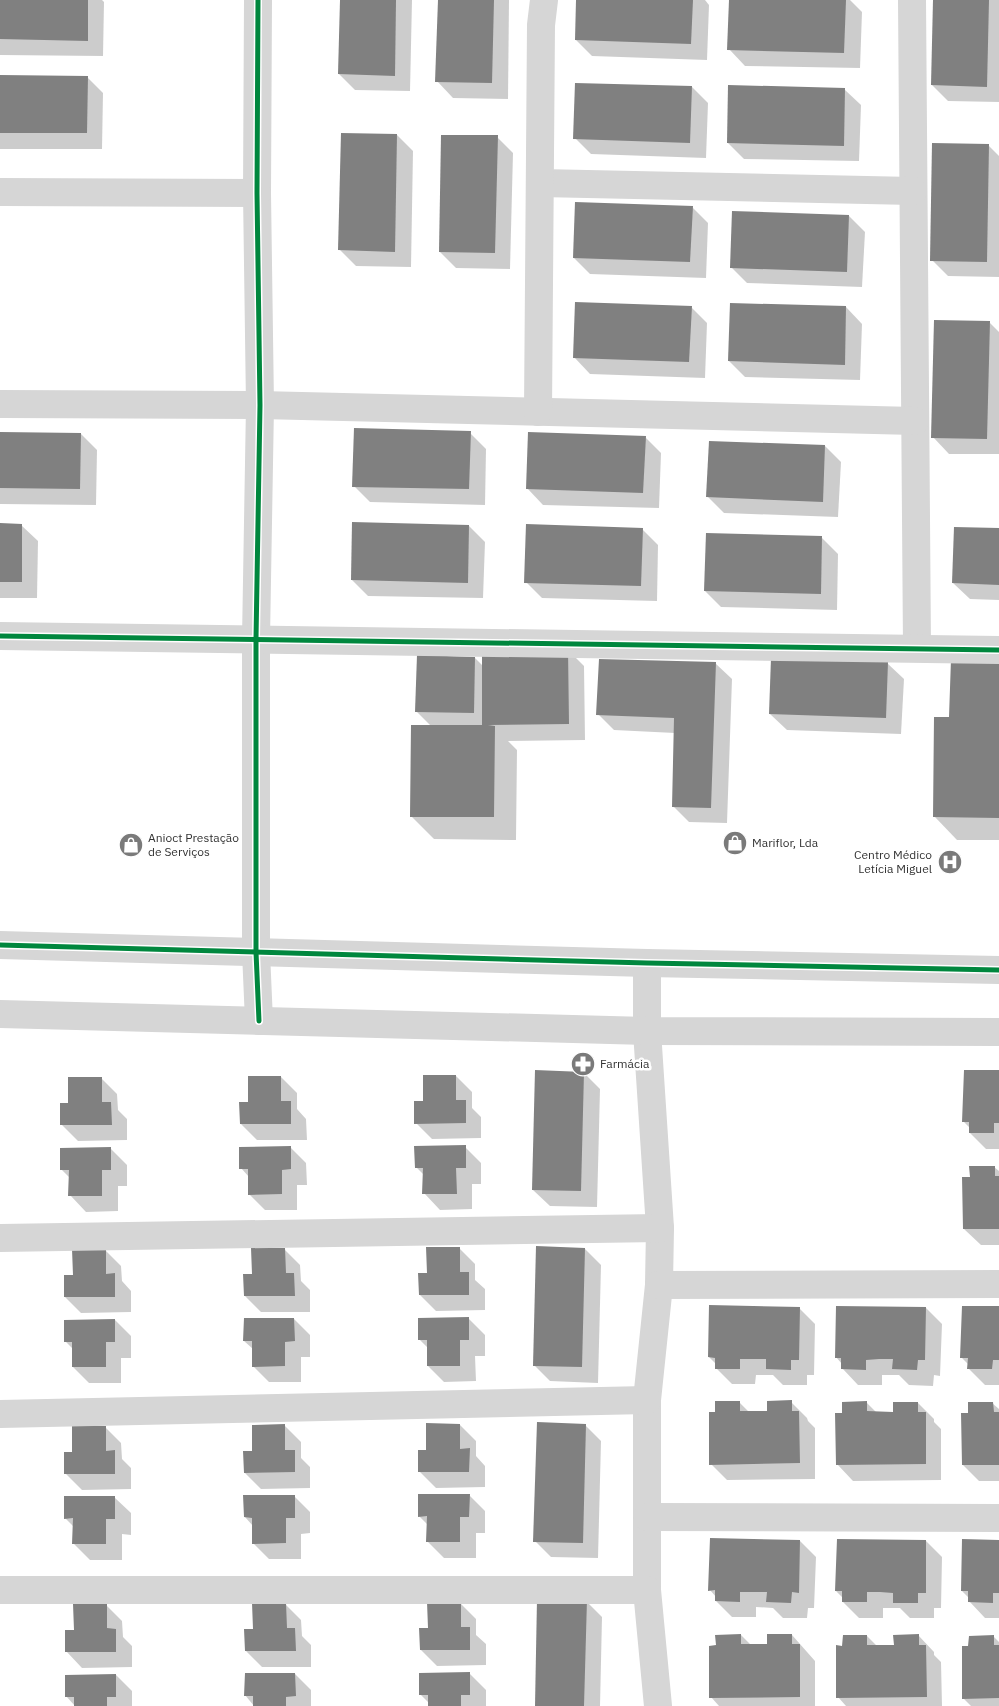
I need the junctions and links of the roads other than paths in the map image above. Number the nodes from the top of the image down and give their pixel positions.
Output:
1 (258, 0) edge
2 (544, 0) edge
3 (912, 0) edge
4 (540, 183) junction
5 (913, 191) junction
6 (0, 192) edge
7 (257, 193) junction
8 (0, 404) edge
9 (260, 405) junction
10 (538, 412) junction
11 (915, 422) junction
12 (0, 636) edge
13 (256, 639) junction
14 (917, 648) junction
15 (999, 650) edge
16 (0, 945) edge
17 (256, 952) junction
18 (647, 964) junction
19 (999, 970) edge
20 (0, 1014) edge
21 (259, 1021) junction
22 (647, 1031) junction
23 (999, 1032) edge
24 (660, 1228) junction
25 (0, 1238) edge
26 (999, 1284) edge
27 (659, 1285) junction
28 (647, 1400) junction
29 (0, 1414) edge
30 (647, 1517) junction
31 (999, 1518) edge
32 (0, 1590) edge
33 (647, 1590) junction
34 (658, 1706) edge

1 - 7 street
2 - 4 street
3 - 5 street
4 - 5 street
4 - 10 street
5 - 11 street
6 - 7 street
7 - 9 street
8 - 9 street
9 - 10 street
9 - 13 street
10 - 11 street
11 - 14 street
12 - 13 street
13 - 14 street
13 - 17 street
14 - 15 street
16 - 17 street
17 - 18 street
17 - 21 street
18 - 19 street
18 - 22 street
20 - 21 street
21 - 22 street
22 - 23 street
22 - 24 street
24 - 25 street
24 - 27 street
26 - 27 street
27 - 28 street
28 - 29 street
28 - 30 street
30 - 31 street
30 - 33 street
32 - 33 street
33 - 34 street

